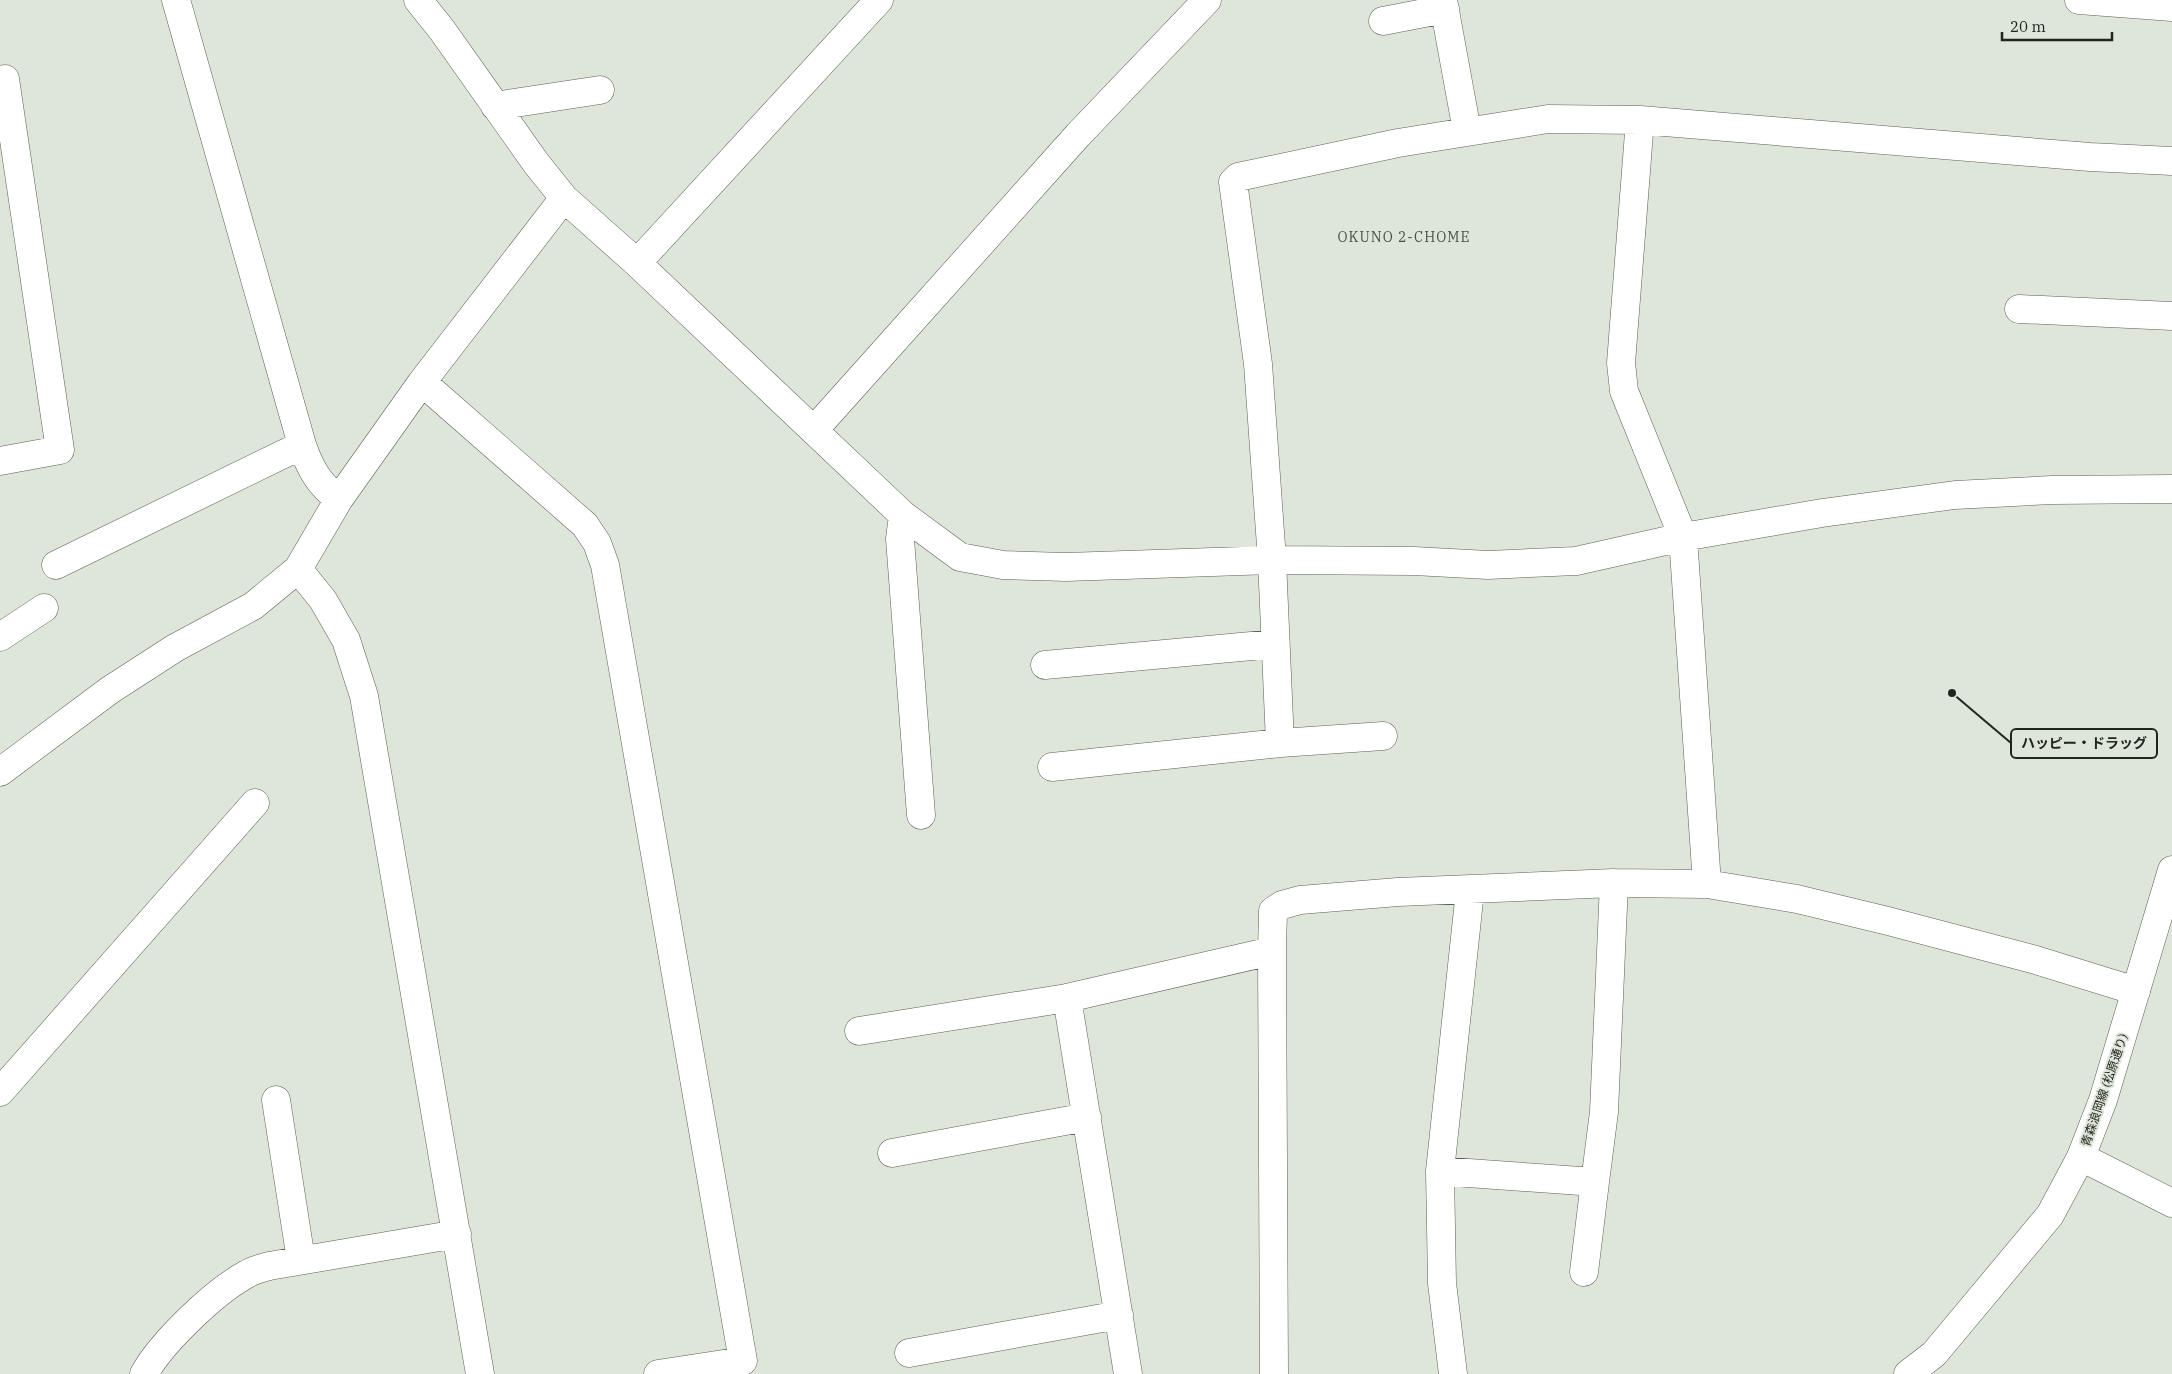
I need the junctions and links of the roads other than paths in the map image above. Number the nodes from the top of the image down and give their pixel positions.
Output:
1 (176, 0) edge
2 (418, 0) edge
3 (879, 0) edge
4 (1207, 0) edge
5 (2079, 0) edge
6 (1444, 4) edge
7 (2172, 7) edge
8 (1383, 21) dead end
9 (0, 80) edge
10 (600, 90) dead end
11 (495, 106) junction
12 (1640, 120) junction
13 (1467, 131) junction
14 (2172, 162) edge
15 (564, 198) junction
16 (637, 263) junction
17 (2019, 309) dead end
18 (2172, 316) edge
19 (422, 382) junction
20 (814, 430) junction
21 (302, 445) junction
22 (0, 461) edge
23 (2172, 489) edge
24 (339, 499) junction
25 (903, 515) junction
26 (1683, 537) junction
27 (1272, 560) junction
28 (56, 565) dead end
29 (298, 569) junction
30 (44, 608) dead end
31 (0, 637) edge
32 (1274, 644) junction
33 (1045, 665) dead end
34 (1383, 736) dead end
35 (1280, 743) junction
36 (1052, 767) dead end
37 (0, 772) edge
38 (255, 803) dead end
39 (921, 815) dead end
40 (1614, 883) junction
41 (1707, 884) junction
42 (2170, 887) edge
43 (1470, 891) junction
44 (1272, 950) junction
45 (2136, 991) junction
46 (1067, 998) junction
47 (859, 1031) dead end
48 (0, 1092) edge
49 (276, 1100) dead end
50 (1086, 1117) junction
51 (892, 1153) dead end
52 (2081, 1156) junction
53 (1440, 1171) junction
54 (1595, 1182) junction
55 (2172, 1203) edge
56 (457, 1234) junction
57 (301, 1260) junction
58 (1584, 1272) dead end
59 (1118, 1315) junction
60 (909, 1353) dead end
61 (144, 1374) edge
62 (480, 1374) edge
63 (658, 1374) edge
64 (1128, 1374) edge
65 (1274, 1374) edge
66 (1453, 1374) edge
67 (1908, 1374) edge

1 - 21 street
2 - 11 street
3 - 16 street
4 - 20 street
5 - 7 street
6 - 8 street
6 - 13 street
9 - 22 street
10 - 11 street
11 - 15 street
12 - 13 street
12 - 14 street
12 - 26 street
13 - 27 street
15 - 16 street
15 - 19 street
16 - 20 street
17 - 18 street
19 - 24 street
19 - 63 street
20 - 25 street
21 - 24 street
21 - 28 street
23 - 26 street
24 - 29 street
25 - 27 street
25 - 39 street
26 - 27 street
26 - 41 street
27 - 32 street
29 - 37 street
29 - 56 street
30 - 31 street
32 - 33 street
32 - 35 street
34 - 35 street
35 - 36 street
38 - 48 street
40 - 41 street
40 - 43 street
40 - 54 street
41 - 45 street
42 - 45 street, 青森浪岡線 (松原通り)
43 - 44 street
43 - 53 street
44 - 46 street
44 - 65 street
45 - 52 street, 青森浪岡線 (松原通り)
46 - 47 street
46 - 50 street
49 - 57 street
50 - 51 street
50 - 59 street
52 - 55 street
52 - 67 street, 青森浪岡線 (松原通り)
53 - 54 street
53 - 66 street
54 - 58 street
56 - 57 street
56 - 62 street
57 - 61 street
59 - 60 street
59 - 64 street

